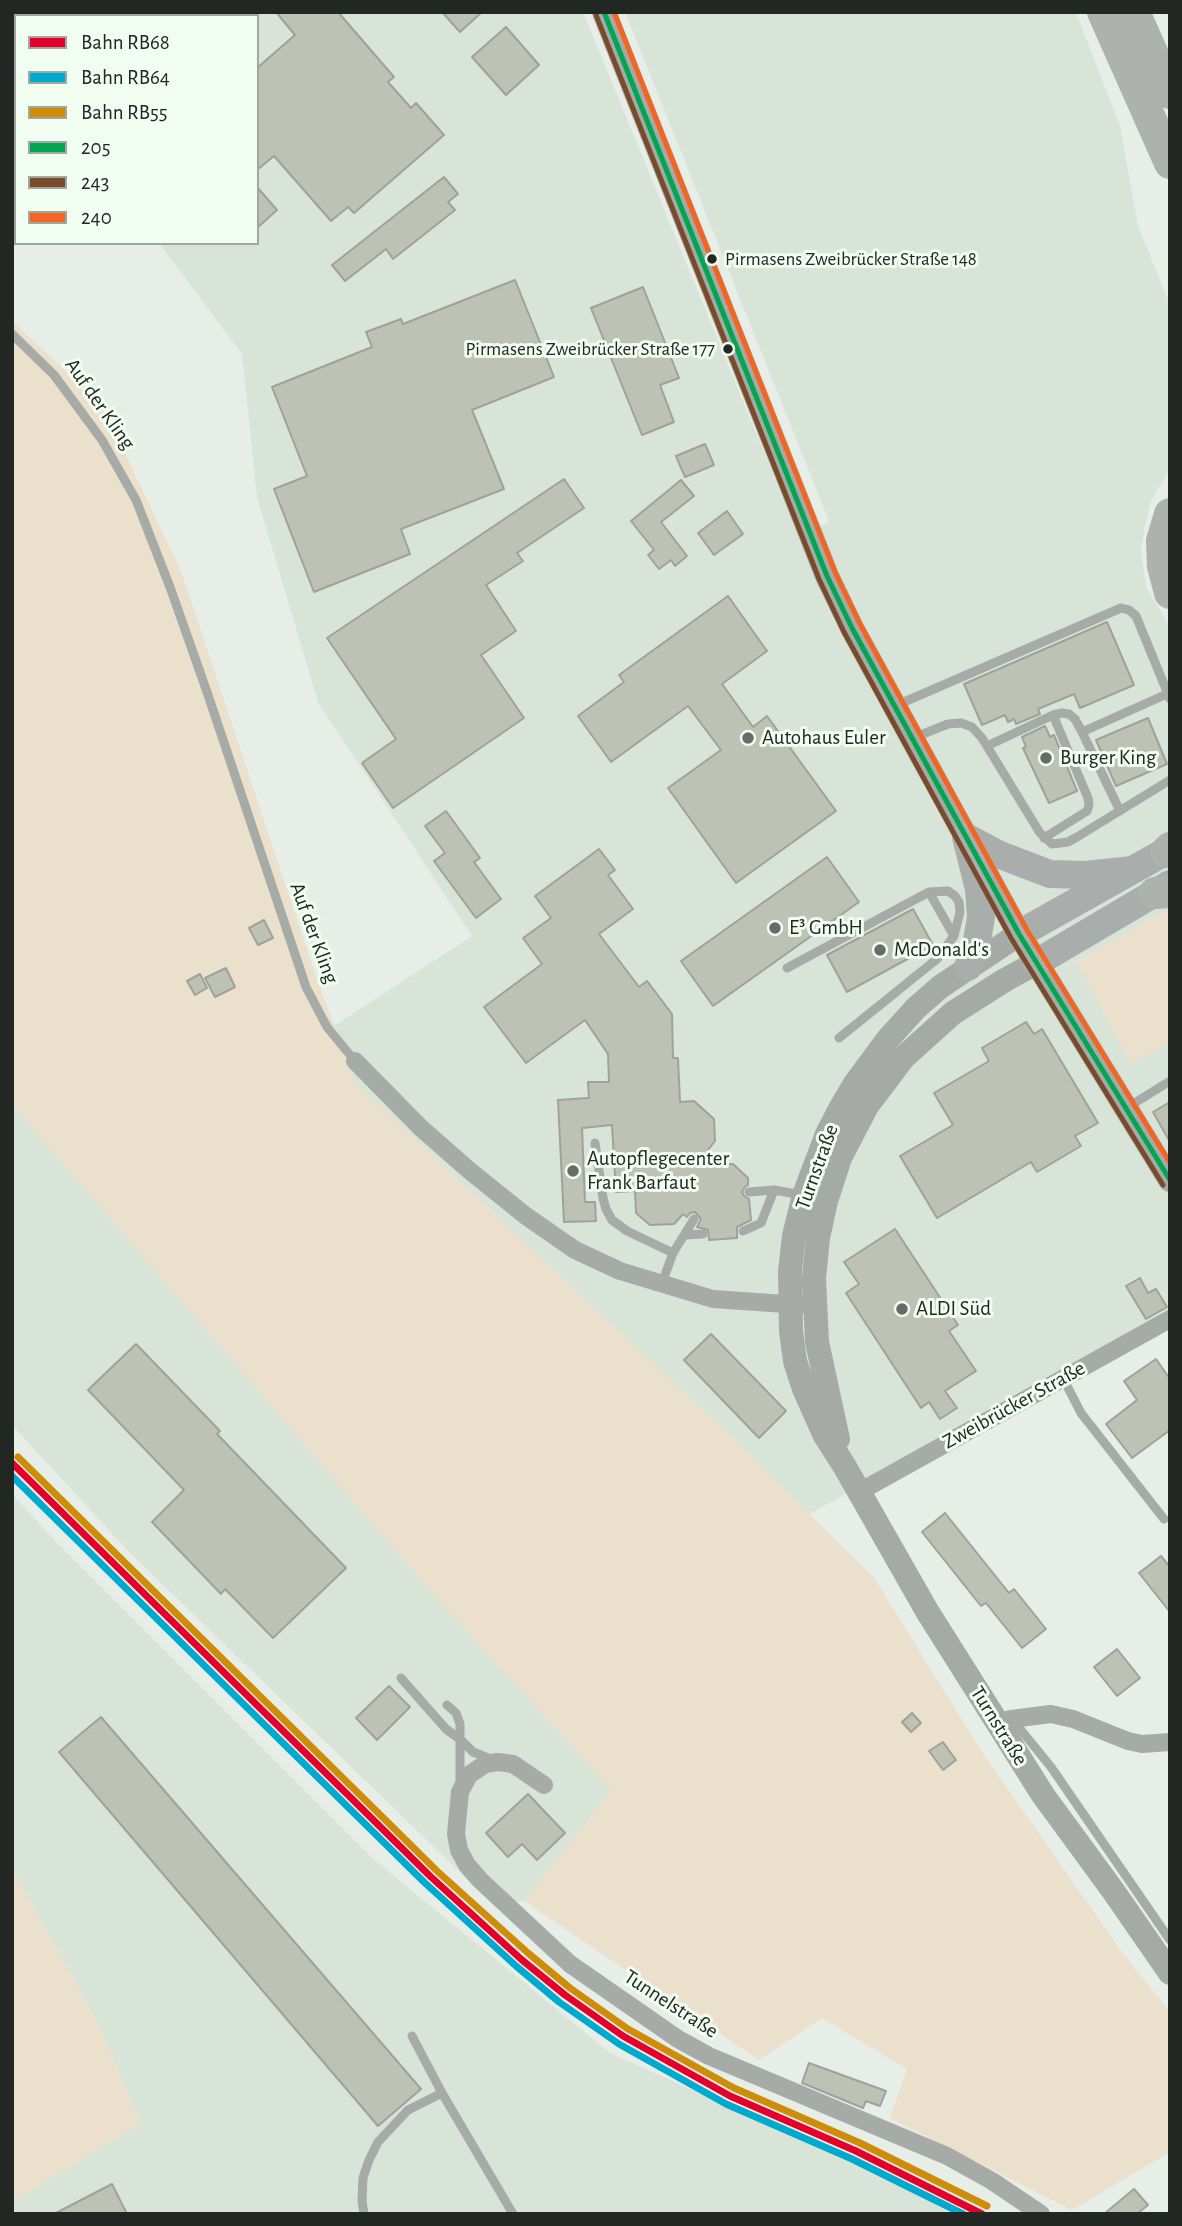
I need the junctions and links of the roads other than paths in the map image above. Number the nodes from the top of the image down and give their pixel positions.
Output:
1 (604, 12) edge
2 (1103, 12) edge
3 (1134, 12) edge
4 (1170, 93) edge
5 (1170, 163) edge
6 (12, 334) edge
7 (1170, 515) edge
8 (1170, 593) edge
9 (1169, 696) edge
10 (894, 706) junction
11 (1053, 715) junction
12 (1082, 732) junction
13 (912, 739) junction
14 (987, 746) junction
15 (1170, 780) edge
16 (1120, 811) junction
17 (966, 837) junction
18 (1044, 838) junction
19 (1168, 850) edge
20 (1132, 870) junction
21 (1165, 890) edge
22 (929, 892) junction
23 (1019, 934) junction
24 (954, 936) junction
25 (1036, 962) junction
26 (968, 967) junction
27 (786, 968) dead end
28 (839, 1038) dead end
29 (355, 1061) joint
30 (1170, 1081) edge
31 (1126, 1108) junction
32 (595, 1143) dead end
33 (1170, 1180) edge
34 (774, 1190) junction
35 (749, 1192) dead end
36 (815, 1198) junction
37 (694, 1219) dead end
38 (743, 1231) dead end
39 (703, 1234) dead end
40 (685, 1235) junction
41 (673, 1252) junction
42 (662, 1283) junction
43 (789, 1305) junction
44 (814, 1305) junction
45 (1170, 1320) edge
46 (1063, 1378) junction
47 (845, 1467) junction
48 (859, 1492) junction
49 (1164, 1519) dead end
50 (401, 1678) dead end
51 (447, 1705) dead end
52 (1004, 1721) junction
53 (461, 1740) junction
54 (1170, 1742) edge
55 (498, 1762) junction
56 (544, 1785) dead end
57 (460, 1792) junction
58 (1170, 1940) edge
59 (1170, 1973) edge
60 (412, 2036) dead end
61 (442, 2093) junction
62 (364, 2214) edge
63 (513, 2214) edge
64 (1041, 2214) edge

1 - 10 street
2 - 5 highway
3 - 4 highway
6 - 29 lane, Auf der Kling
7 - 8 highway
9 - 10 lane
9 - 12 lane
10 - 13 street
11 - 12 lane
11 - 14 lane
11 - 18 lane
12 - 16 lane
13 - 14 lane
13 - 17 street
14 - 18 lane
15 - 16 lane
16 - 18 lane
17 - 20 main road
17 - 23 street
17 - 26 main road
19 - 20 main road
20 - 23 main road
21 - 25 main road
22 - 24 lane
22 - 24 lane
22 - 27 lane
23 - 25 street
23 - 26 street, Turnstraße
24 - 28 lane
25 - 31 street
25 - 36 street, Turnstraße
26 - 36 street, Turnstraße
29 - 42 street, Auf der Kling
30 - 31 lane
31 - 33 street
32 - 41 lane
34 - 35 lane
34 - 36 lane
34 - 38 lane
36 - 43 street, Turnstraße
36 - 44 street, Turnstraße
37 - 40 lane
39 - 40 lane
40 - 41 lane
41 - 42 lane
42 - 43 street, Auf der Kling
43 - 44 street, Auf der Kling
43 - 47 street, Turnstraße
44 - 47 street, Turnstraße
45 - 46 street, Zweibrücker Straße
46 - 48 street, Zweibrücker Straße
46 - 49 lane
47 - 48 street, Turnstraße
48 - 52 street, Turnstraße
50 - 53 lane
51 - 53 lane
52 - 54 street
52 - 58 lane
52 - 59 street, Turnstraße
53 - 55 lane
53 - 57 lane
55 - 56 street
55 - 57 street
57 - 64 street, Tunnelstraße
60 - 61 lane
61 - 62 lane
61 - 63 lane

